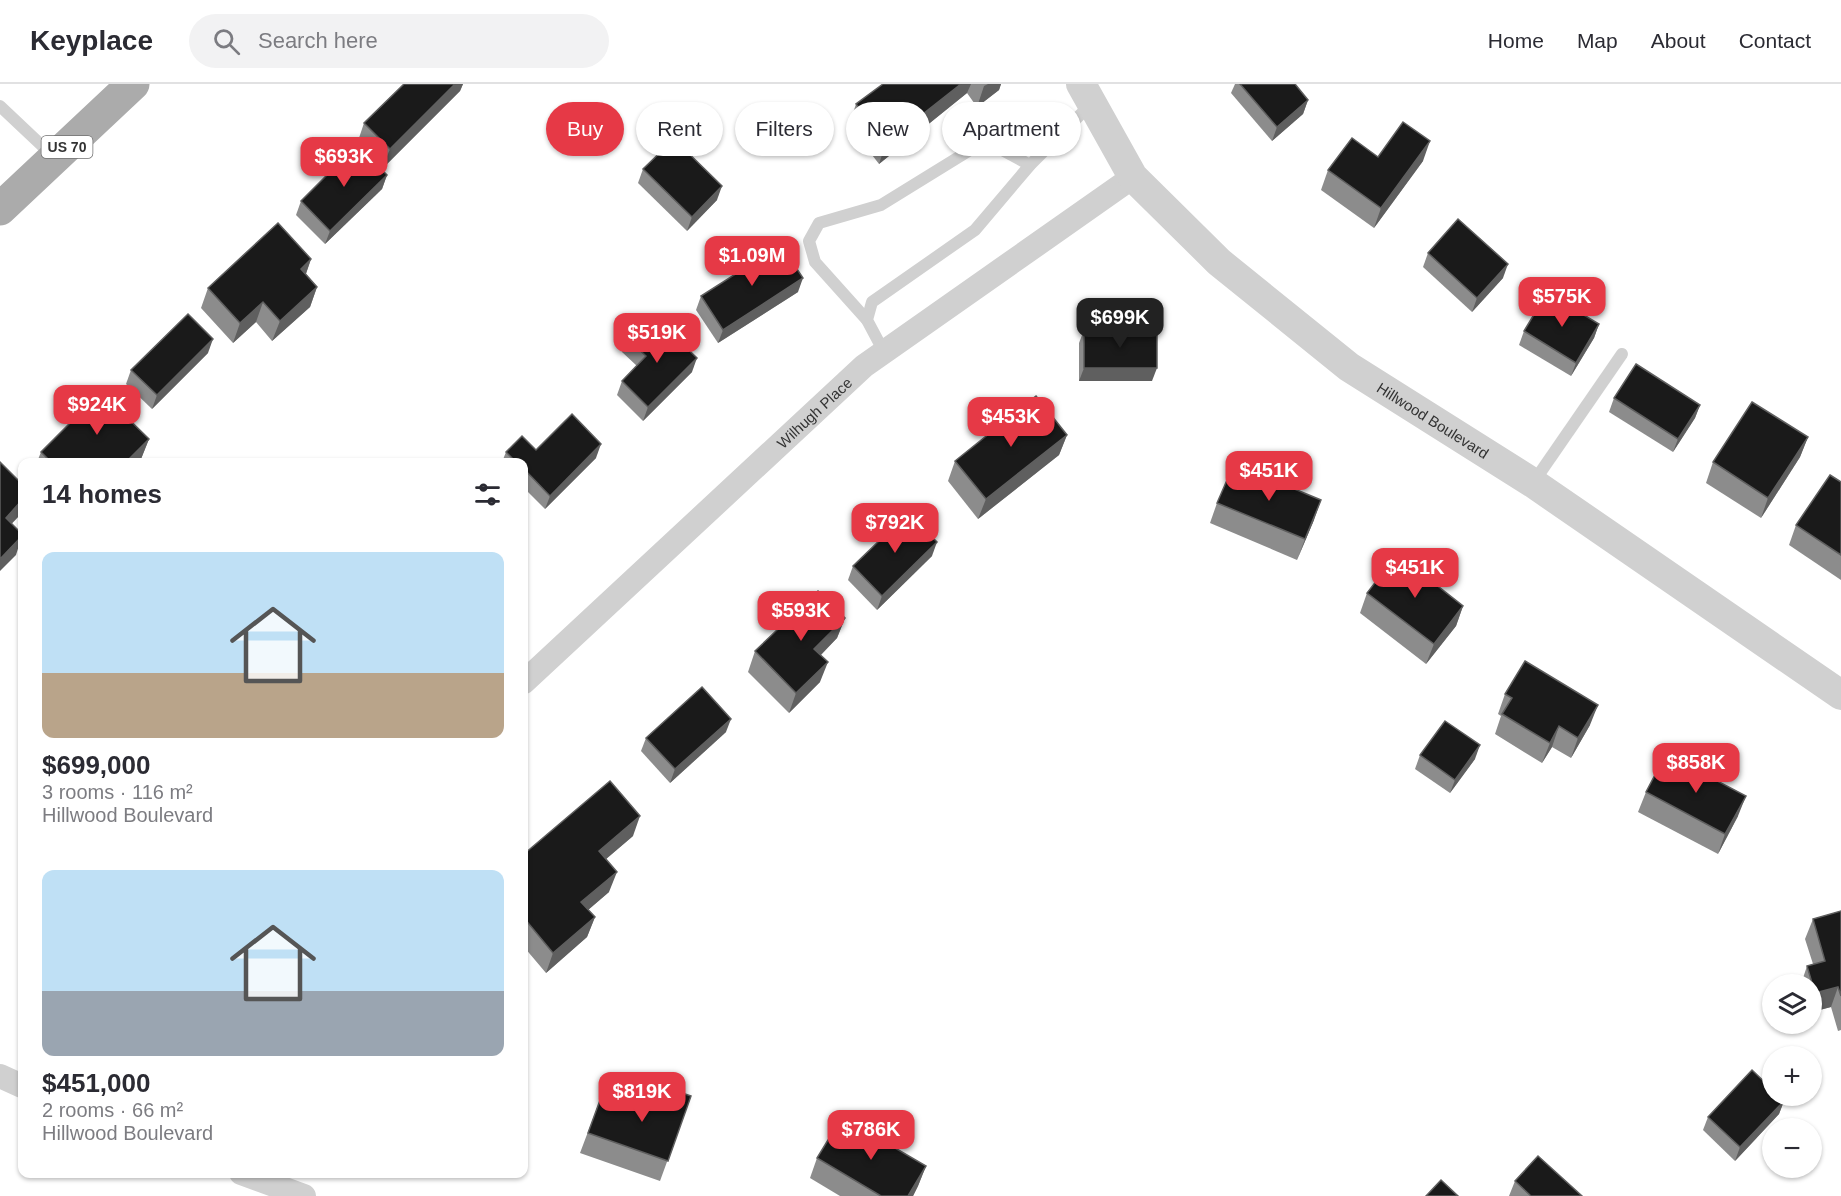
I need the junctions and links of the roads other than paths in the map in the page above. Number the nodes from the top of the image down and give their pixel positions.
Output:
1 (133, 84) edge
2 (1086, 94) edge
3 (0, 106) edge
4 (55, 158) junction
5 (1030, 165) junction
6 (1133, 177) junction
7 (0, 209) edge
8 (867, 320) junction
9 (884, 352) junction
10 (1622, 354) dead end
11 (1533, 483) junction
12 (528, 678) edge
13 (1841, 695) edge
14 (0, 1077) edge
15 (18, 1084) edge
16 (255, 1178) edge
17 (304, 1196) edge

1 - 4 main road, US 70
2 - 5 lane
2 - 6 street, Hillwood Boulevard
3 - 4 lane
4 - 7 main road, US 70
5 - 8 lane
5 - 8 lane
6 - 9 street, Wilhugh Place
6 - 11 street, Hillwood Boulevard
8 - 9 lane
9 - 12 street, Wilhugh Place
10 - 11 lane
11 - 13 street, Hillwood Boulevard
14 - 15 street
16 - 17 street

